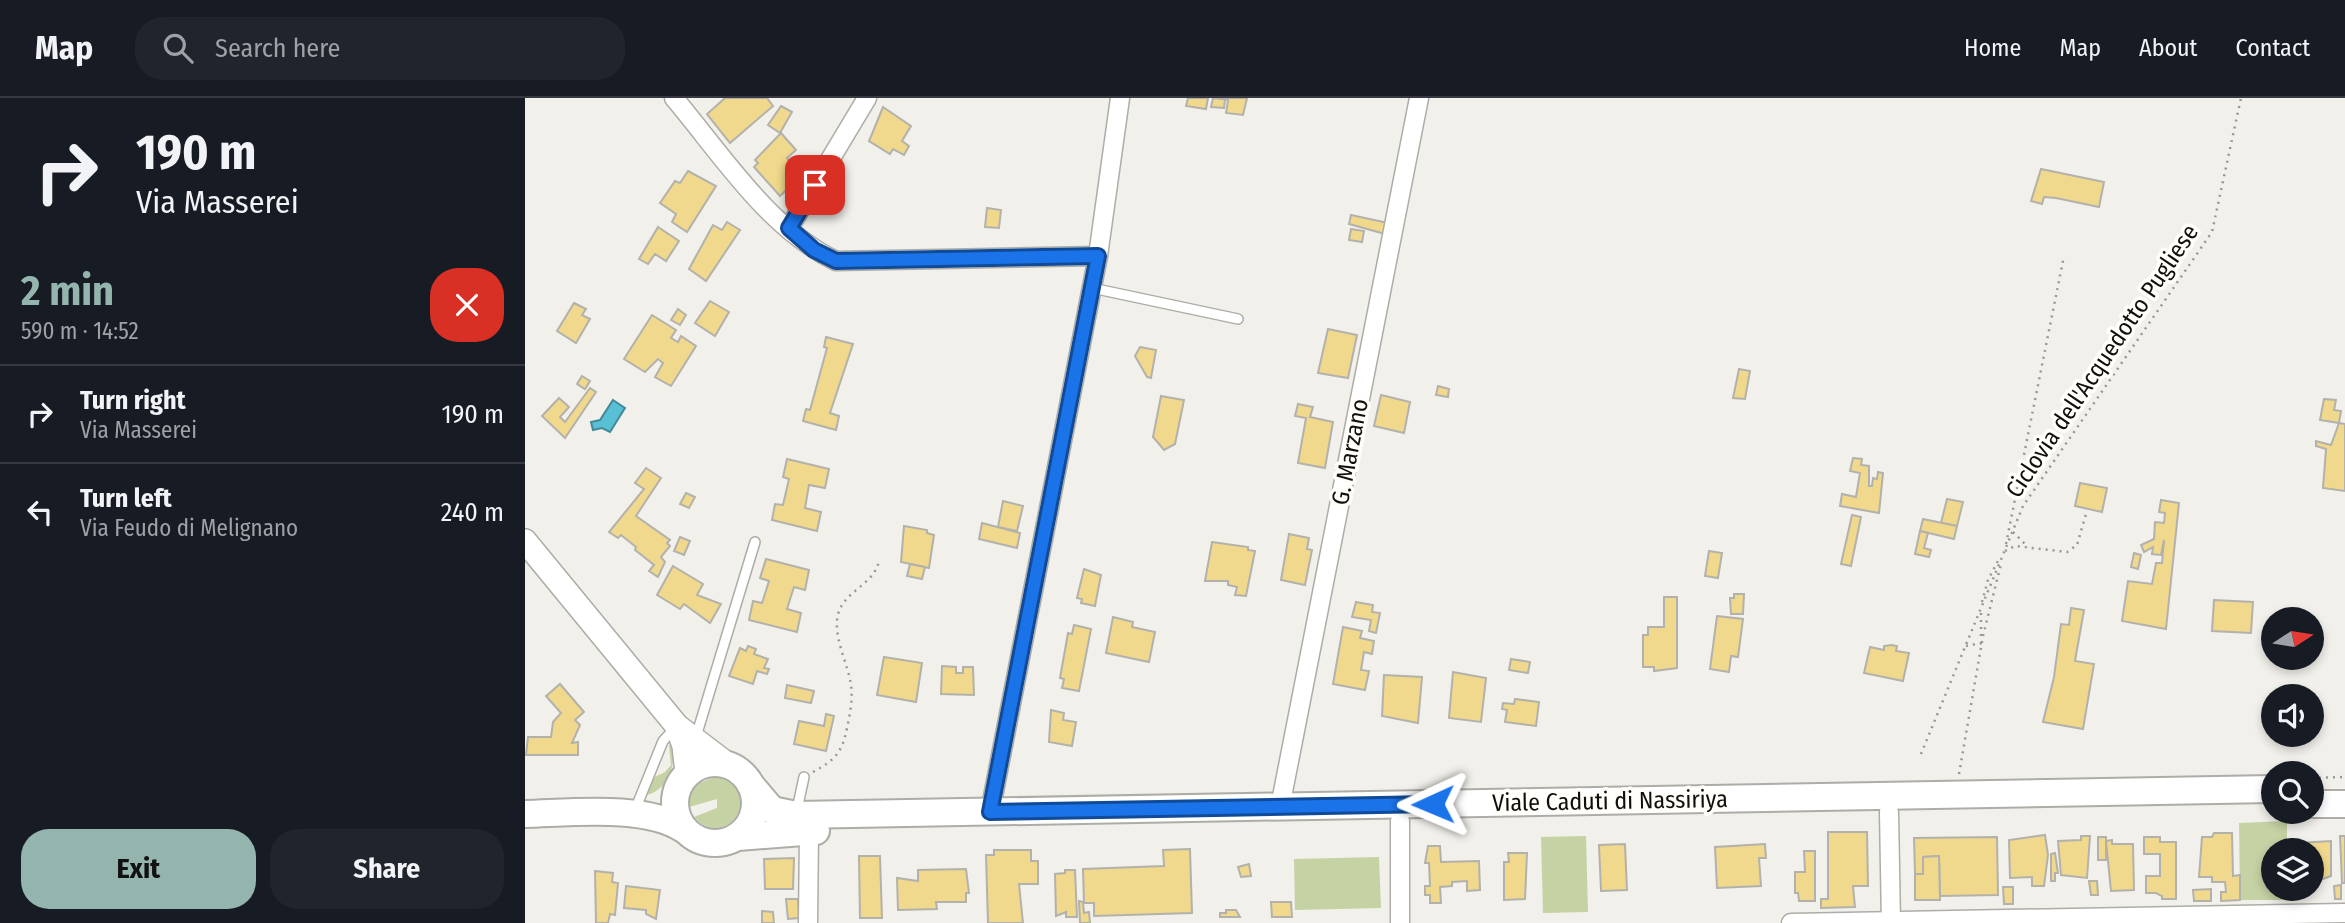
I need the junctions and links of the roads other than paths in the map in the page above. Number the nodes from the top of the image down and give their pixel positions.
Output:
1 (674, 98) edge
2 (867, 98) edge
3 (1120, 98) edge
4 (1419, 98) edge
5 (789, 228) junction
6 (1098, 256) junction
7 (1092, 288) junction
8 (1238, 319) dead end
9 (525, 541) edge
10 (755, 542) dead end
11 (684, 737) junction
12 (727, 764) junction
13 (804, 777) road end
14 (683, 780) junction
15 (750, 784) junction
16 (2324, 788) edge
17 (2345, 788) edge
18 (2261, 789) edge
19 (2324, 804) edge
20 (2345, 804) edge
21 (2261, 805) edge
22 (1280, 807) junction
23 (635, 811) junction
24 (990, 812) junction
25 (1889, 812) junction
26 (525, 814) edge
27 (1400, 821) junction
28 (803, 823) junction
29 (683, 829) junction
30 (738, 837) junction
31 (2345, 913) edge
32 (1891, 922) edge
33 (808, 923) edge
34 (1400, 923) edge
35 (1791, 923) edge

1 - 5 street
2 - 5 street
3 - 6 street
4 - 22 street, G. Marzano
5 - 6 street
6 - 7 street
7 - 8 lane
7 - 24 street
9 - 11 street
10 - 11 lane
11 - 12 street
11 - 14 street
11 - 23 lane
12 - 14 main road
12 - 15 main road
13 - 28 lane
14 - 23 main road
14 - 29 main road
15 - 28 main road, Viale Caduti di Nassiriya
15 - 30 main road
16 - 17 main road
18 - 22 main road, Viale Caduti di Nassiriya
19 - 20 main road
21 - 25 main road, Viale Caduti di Nassiriya
22 - 24 main road, Viale Caduti di Nassiriya
23 - 26 main road
23 - 29 main road
24 - 28 main road, Viale Caduti di Nassiriya
25 - 27 main road, Viale Caduti di Nassiriya
25 - 32 street
27 - 28 main road, Viale Caduti di Nassiriya
27 - 34 street
28 - 30 main road, Viale Caduti di Nassiriya
28 - 33 street
29 - 30 main road
31 - 32 street
32 - 35 street

